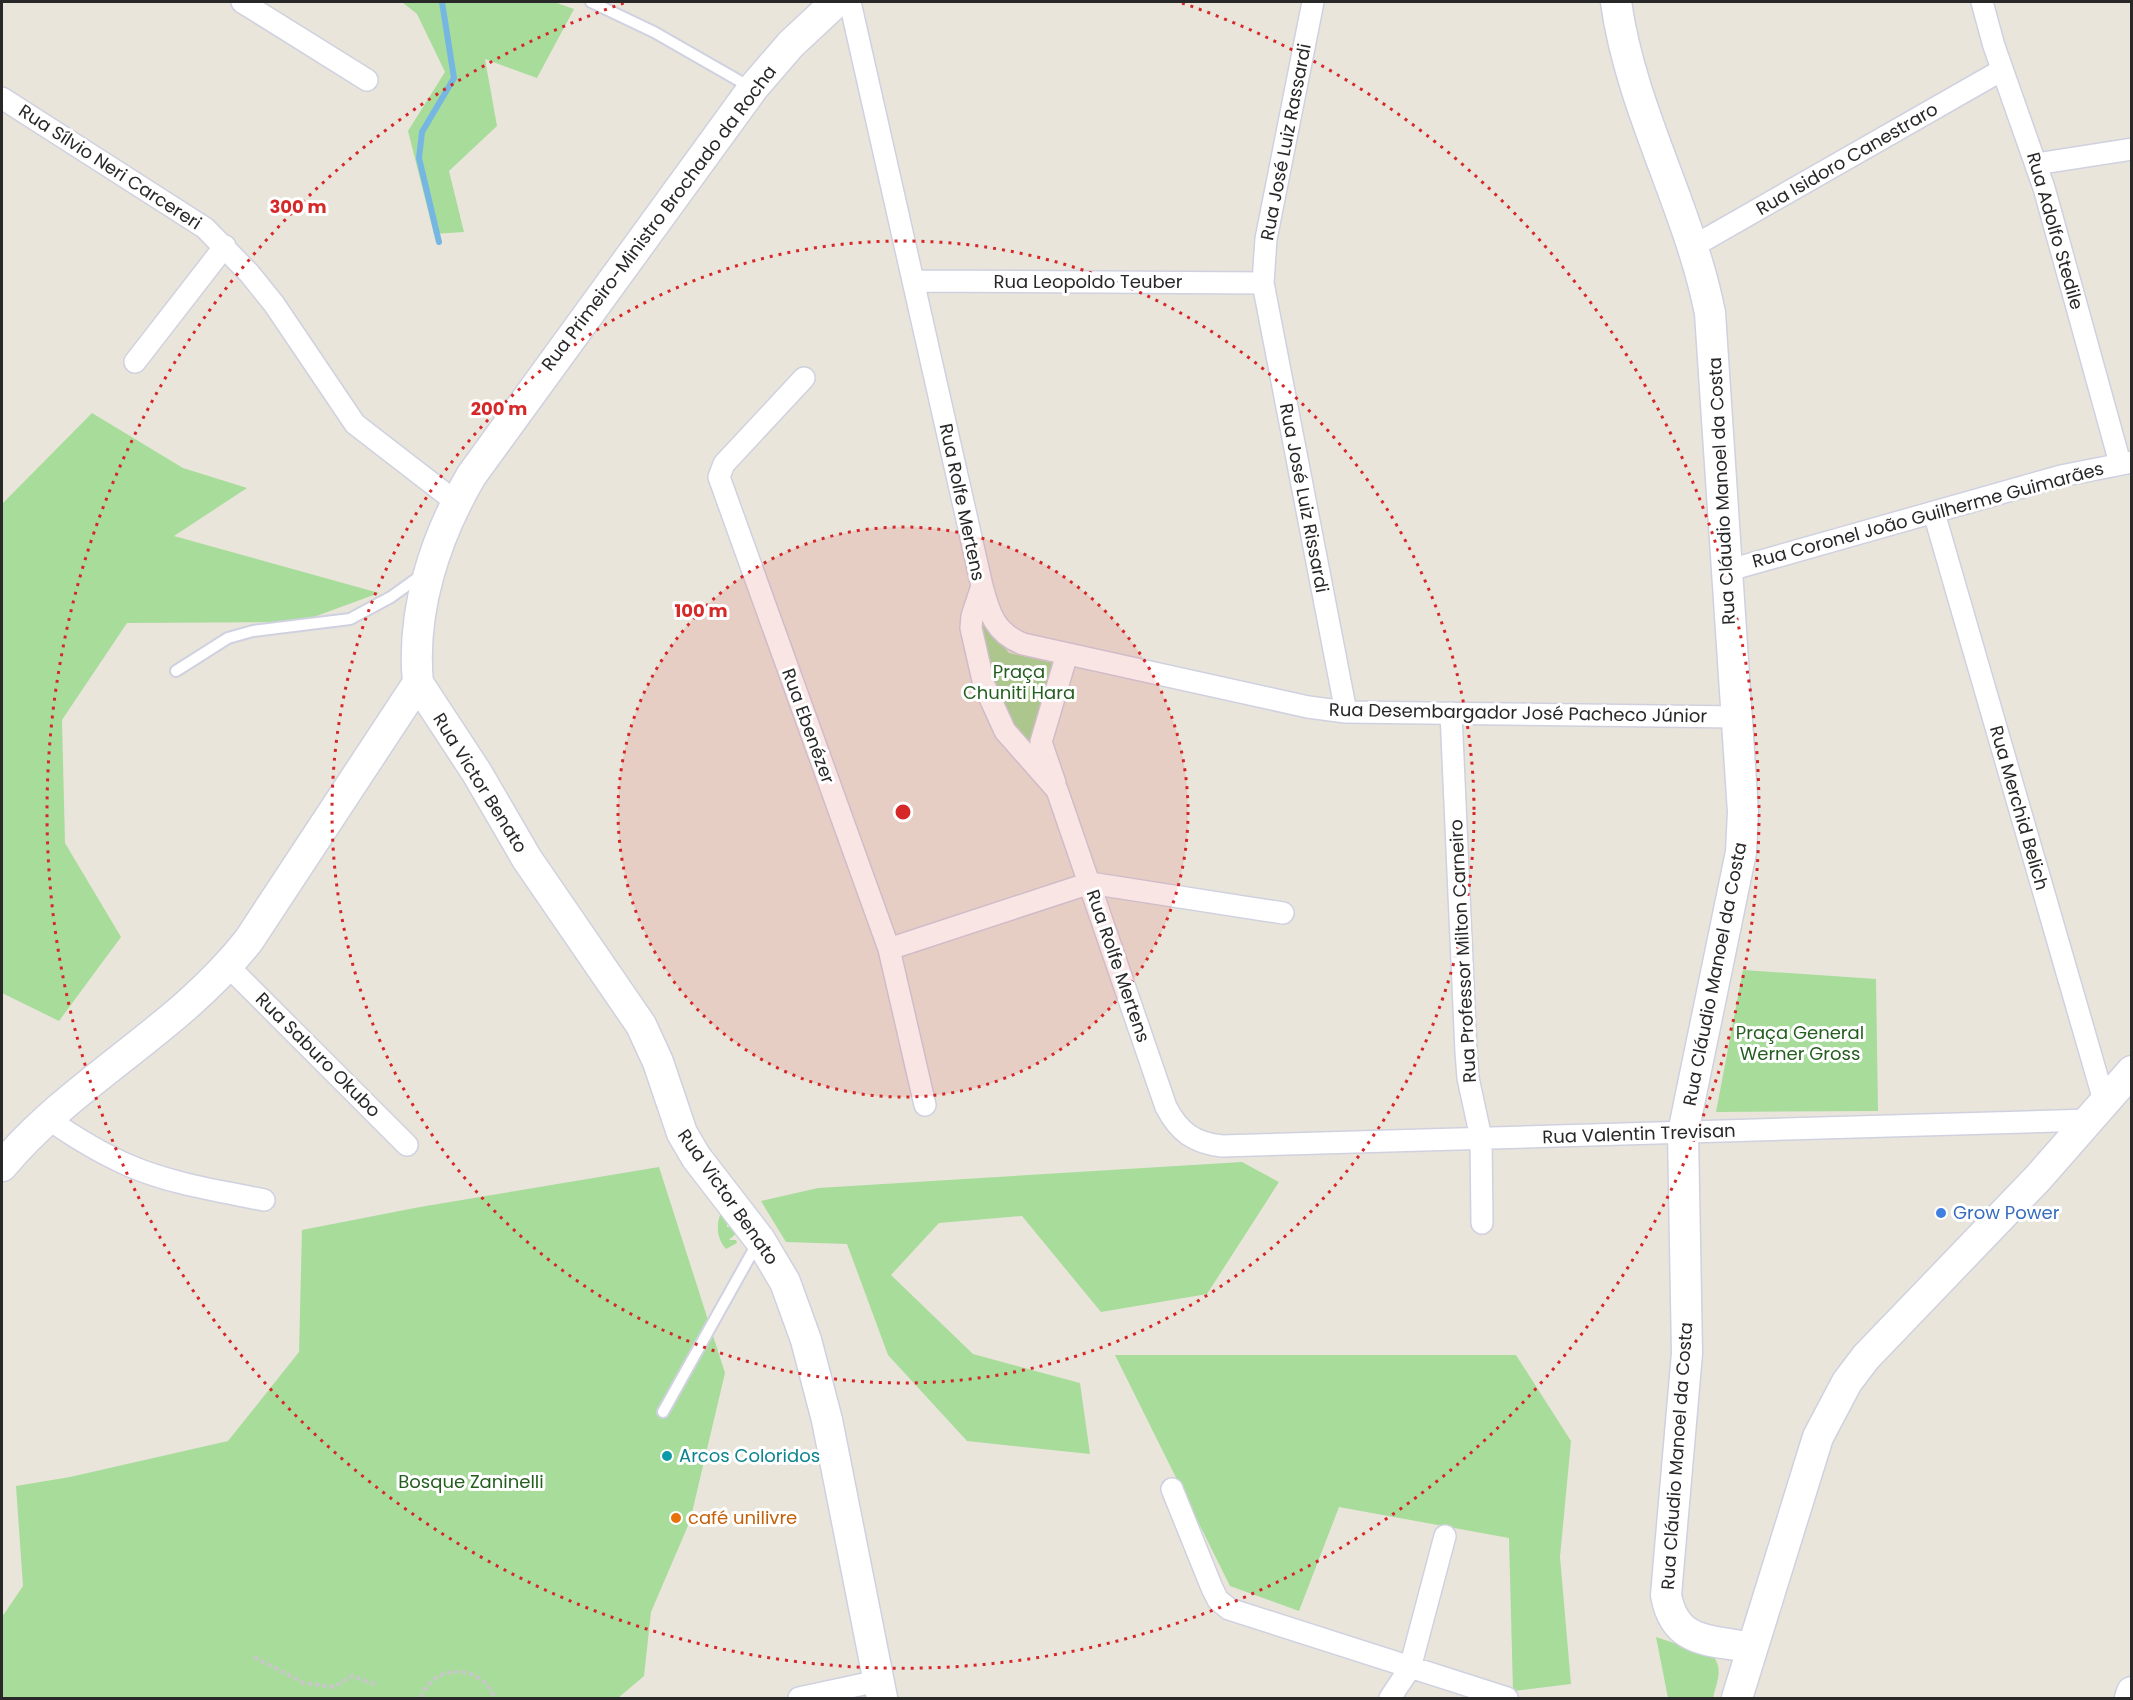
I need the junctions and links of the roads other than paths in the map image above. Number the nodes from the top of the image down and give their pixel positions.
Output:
1 (242, 2) edge
2 (591, 2) edge
3 (836, 2) edge
4 (850, 2) edge
5 (1313, 2) edge
6 (1616, 2) edge
7 (1982, 2) edge
8 (2002, 70) junction
9 (367, 81) dead end
10 (753, 88) junction
11 (2, 98) edge
12 (2132, 149) edge
13 (2036, 164) junction
14 (225, 246) junction
15 (1692, 248) junction
16 (913, 281) junction
17 (1263, 283) junction
18 (135, 362) dead end
19 (804, 378) dead end
20 (2126, 463) edge
21 (456, 502) junction
22 (1934, 513) junction
23 (430, 568) junction
24 (1726, 571) junction
25 (982, 586) junction
26 (1066, 654) junction
27 (176, 671) dead end
28 (418, 683) junction
29 (1346, 712) junction
30 (1451, 713) junction
31 (1736, 717) junction
32 (1057, 790) junction
33 (1090, 883) junction
34 (1283, 913) dead end
35 (889, 948) junction
36 (228, 966) junction
37 (2132, 1071) edge
38 (925, 1105) dead end
39 (2097, 1112) junction
40 (47, 1118) junction
41 (1683, 1133) junction
42 (1190, 1138) joint
43 (1481, 1138) junction
44 (407, 1145) dead end
45 (2, 1166) edge
46 (264, 1200) dead end
47 (1482, 1223) dead end
48 (760, 1239) junction
49 (663, 1412) dead end
50 (1172, 1489) dead end
51 (1445, 1536) dead end
52 (1752, 1648) junction
53 (1410, 1668) junction
54 (880, 1690) edge
55 (2132, 1692) edge
56 (799, 1698) edge
57 (1390, 1698) edge
58 (1507, 1698) edge
59 (1737, 1698) edge
60 (2130, 1698) edge

1 - 9 street
2 - 10 lane
3 - 10 street, Rua Primeiro-Ministro Brochado da Rocha
4 - 16 street, Rua Rolfe Mertens
5 - 17 street, Rua José Luiz Rassardi
6 - 15 street, Rua Cláudio Manoel da Costa
7 - 8 street, Rua Adolfo Stedile
8 - 13 street, Rua Adolfo Stedile
8 - 15 street, Rua Isidoro Canestraro
10 - 21 street, Rua Primeiro-Ministro Brochado da Rocha
11 - 14 street, Rua Sílvio Neri Carcereri
12 - 13 street
13 - 20 street, Rua Adolfo Stedile
14 - 18 street
14 - 21 street, Rua Sílvio Neri Carcereri
15 - 24 street, Rua Cláudio Manoel da Costa
16 - 17 street, Rua Leopoldo Teuber
16 - 25 street, Rua Rolfe Mertens
17 - 29 street, Rua José Luiz Rissardi
19 - 35 street, Rua Ebenézer
20 - 22 street, Rua Coronel João Guilherme Guimarães
21 - 23 street, Rua Primeiro-Ministro Brochado da Rocha
22 - 24 street, Rua Coronel João Guilherme Guimarães
22 - 39 street, Rua Merchid Belich
23 - 27 lane
23 - 28 street, Rua Primeiro-Ministro Brochado da Rocha
24 - 31 street, Rua Cláudio Manoel da Costa
25 - 26 street, Rua Desembargador José Pacheco Júnior
25 - 32 street, Rua Rolfe Mertens
26 - 29 street, Rua Desembargador José Pacheco Júnior
26 - 32 street
28 - 36 street
28 - 48 street, Rua Victor Benato
29 - 30 street, Rua Desembargador José Pacheco Júnior
30 - 31 street, Rua Desembargador José Pacheco Júnior
30 - 43 street, Rua Professor Milton Carneiro
31 - 41 street, Rua Cláudio Manoel da Costa
32 - 33 street, Rua Rolfe Mertens
33 - 34 street
33 - 35 street
33 - 42 street, Rua Rolfe Mertens
35 - 38 street, Rua Ebenézer
36 - 40 street
36 - 44 street, Rua Saburo Okubo
37 - 39 street
39 - 41 street, Rua Valentin Trevisan
39 - 52 street
40 - 45 street
40 - 46 street
41 - 43 street, Rua Valentin Trevisan
41 - 52 street, Rua Cláudio Manoel da Costa
42 - 43 street, Rua Valentin Trevisan
43 - 47 street, Rua Professor Milton Carneiro
48 - 49 lane
48 - 54 street, Rua Victor Benato
50 - 53 street
51 - 53 street
52 - 59 street
53 - 57 street
53 - 58 street
54 - 56 street
55 - 60 street

